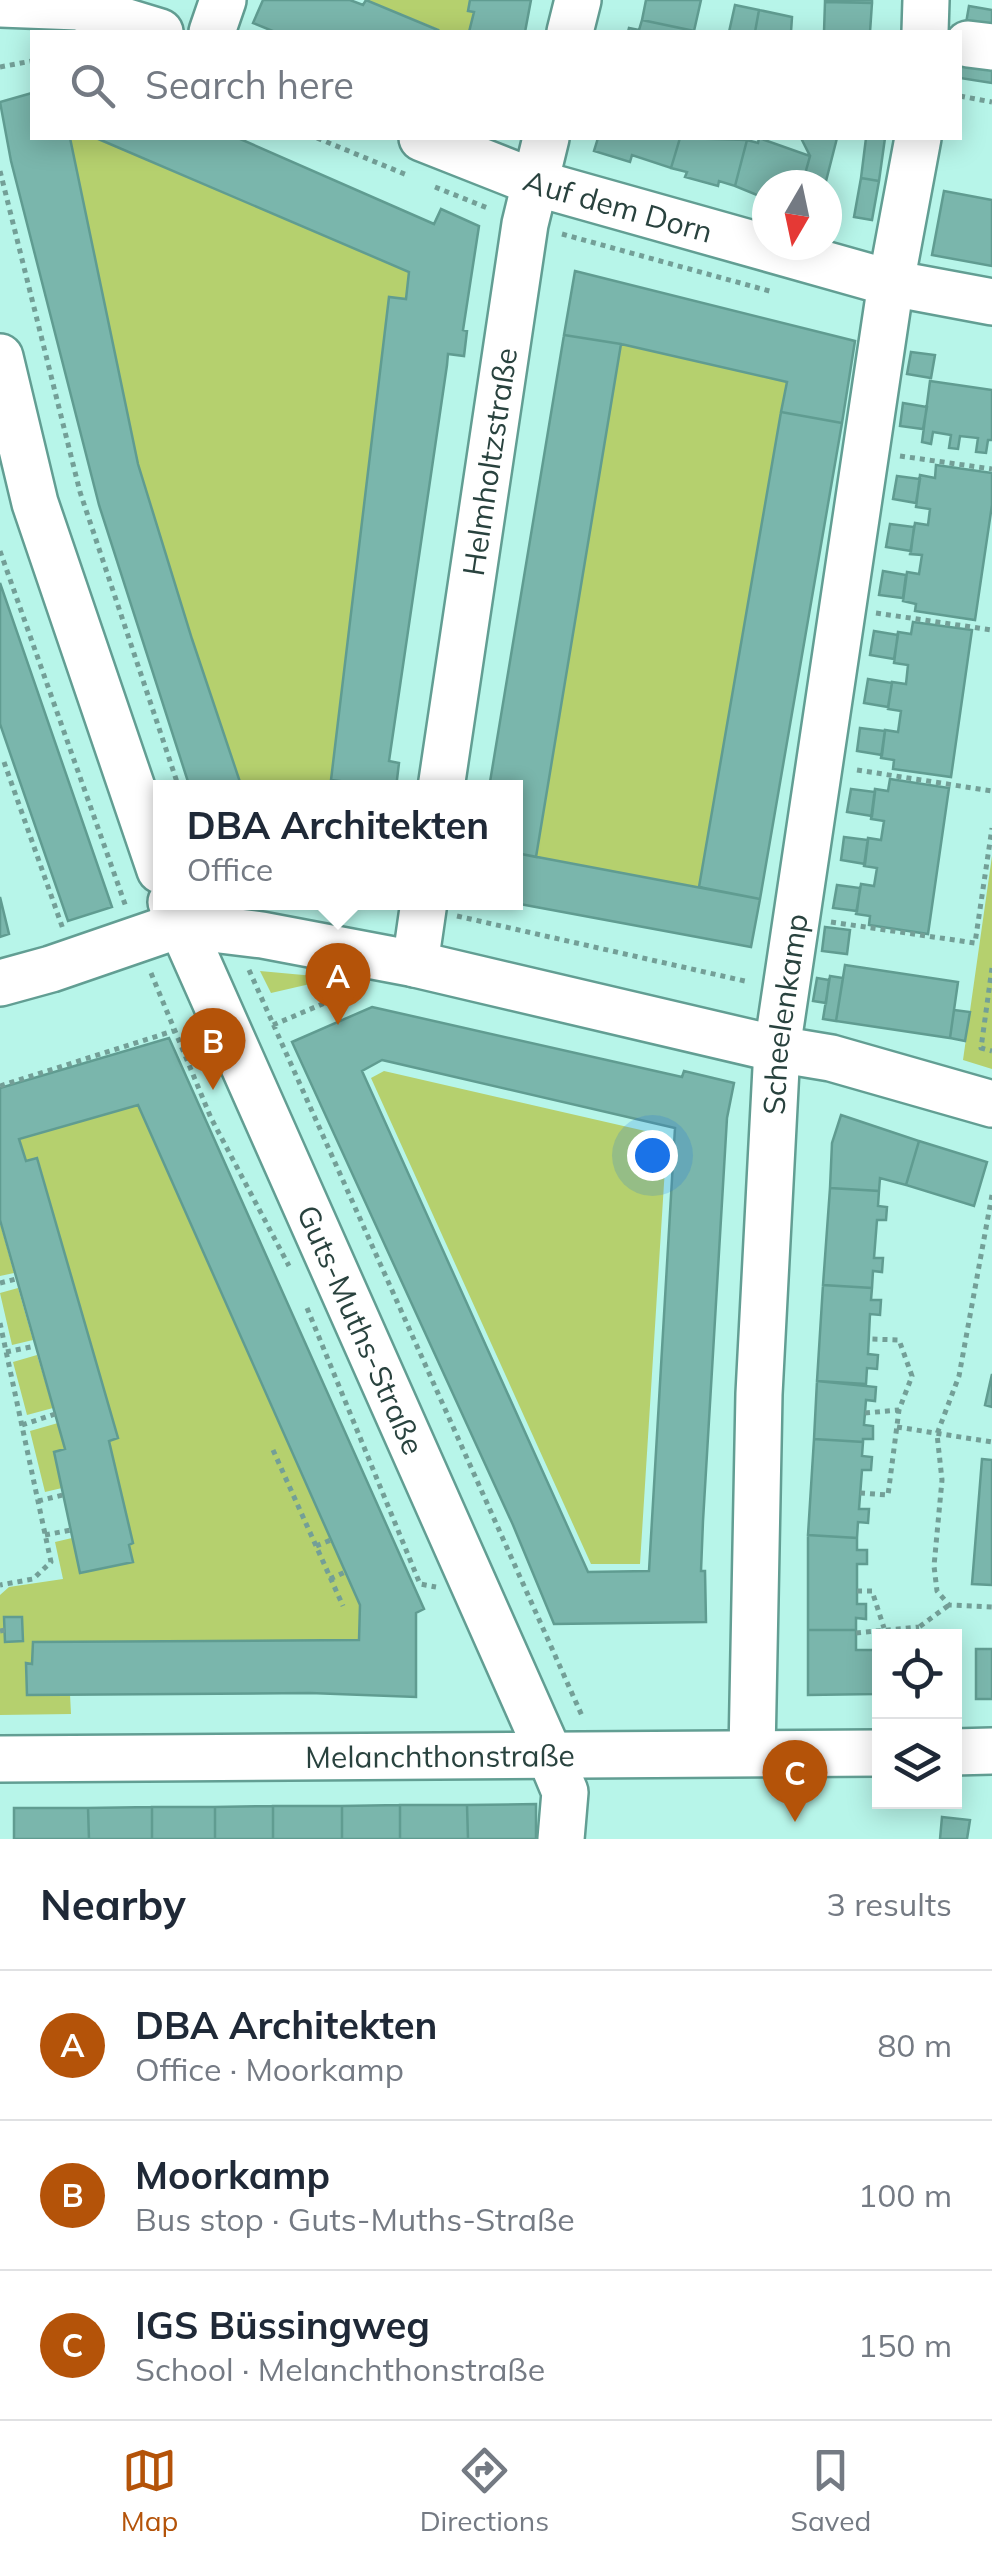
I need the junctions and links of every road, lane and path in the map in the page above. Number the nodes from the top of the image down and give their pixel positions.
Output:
1 (224, 0) edge
2 (578, 0) edge
3 (926, 0) edge
4 (0, 4) edge
5 (154, 30) edge
6 (213, 30) edge
7 (570, 30) edge
8 (925, 30) edge
9 (30, 61) edge
10 (0, 67) edge
11 (962, 96) edge
12 (992, 102) edge
13 (427, 140) edge
14 (546, 140) edge
15 (918, 140) edge
16 (0, 171) edge
17 (536, 183) junction
18 (891, 283) junction
19 (992, 302) edge
20 (0, 357) edge
21 (867, 451) junction
22 (992, 469) edge
23 (17, 509) edge
24 (845, 608) junction
25 (992, 630) edge
26 (12, 760) dead end
27 (2, 763) edge
28 (821, 765) junction
29 (177, 780) edge
30 (442, 780) edge
31 (992, 791) edge
32 (992, 828) edge
33 (153, 852) edge
34 (423, 910) edge
35 (441, 910) edge
36 (175, 914) edge
37 (797, 917) junction
38 (231, 930) junction
39 (74, 960) junction
40 (415, 964) junction
41 (992, 968) edge
42 (0, 982) edge
43 (786, 990) junction
44 (274, 1025) junction
45 (174, 1031) dead end
46 (777, 1049) junction
47 (992, 1051) edge
48 (0, 1086) edge
49 (992, 1104) edge
50 (992, 1195) edge
51 (982, 1242) junction
52 (992, 1248) edge
53 (16, 1279) dead end
54 (0, 1283) edge
55 (0, 1323) edge
56 (869, 1338) dead end
57 (34, 1346) dead end
58 (6, 1352) junction
59 (899, 1410) junction
60 (865, 1413) dead end
61 (56, 1414) dead end
62 (22, 1424) junction
63 (897, 1427) junction
64 (937, 1434) junction
65 (992, 1442) edge
66 (273, 1450) dead end
67 (860, 1493) dead end
68 (63, 1495) dead end
69 (38, 1501) junction
70 (70, 1530) dead end
71 (45, 1535) junction
72 (331, 1540) dead end
73 (316, 1546) junction
74 (345, 1572) dead end
75 (330, 1579) junction
76 (0, 1584) edge
77 (856, 1591) dead end
78 (950, 1605) junction
79 (343, 1606) dead end
80 (992, 1607) edge
81 (919, 1627) joint
82 (884, 1628) junction
83 (856, 1632) dead end
84 (584, 1720) dead end
85 (992, 1751) edge
86 (962, 1752) edge
87 (872, 1753) edge
88 (752, 1754) junction
89 (550, 1756) junction
90 (0, 1758) edge
91 (561, 1839) edge

1 - 6 street
2 - 7 street
3 - 8 street
4 - 5 street
9 - 10 path
11 - 12 path
13 - 17 street, Auf dem Dorn
14 - 17 street, Helmholtzstraße
15 - 18 street, Scheelenkamp
16 - 29 path
17 - 18 street, Auf dem Dorn
17 - 30 street, Helmholtzstraße
18 - 19 street, Auf dem Dorn
18 - 21 street, Scheelenkamp
20 - 23 street
21 - 22 path
21 - 24 street, Scheelenkamp
23 - 33 street
24 - 25 path
24 - 28 street, Scheelenkamp
26 - 27 path
27 - 39 path
28 - 31 path
28 - 37 street, Scheelenkamp
32 - 37 path
34 - 40 street
35 - 43 path
36 - 38 street
36 - 39 street
36 - 89 street, Guts-Muths-Straße
37 - 43 street, Scheelenkamp
38 - 40 street
38 - 44 path
39 - 42 street
40 - 44 path
40 - 46 street
41 - 47 path
43 - 46 street, Scheelenkamp
44 - 84 path
45 - 48 path
46 - 49 street
46 - 88 street, Scheelenkamp
50 - 51 path
51 - 52 path
51 - 64 path
53 - 54 path
55 - 58 path
56 - 59 path
57 - 58 path
58 - 62 path
59 - 60 path
59 - 63 path
61 - 62 path
62 - 69 path
63 - 64 path
63 - 67 path
64 - 65 path
64 - 78 path
66 - 73 path
68 - 69 path
69 - 71 path
70 - 71 path
71 - 76 path
72 - 73 path
73 - 75 path
74 - 75 path
75 - 79 path
77 - 82 path
78 - 80 path
78 - 81 path
81 - 82 path
82 - 83 path
85 - 86 street
87 - 88 street, Melanchthonstraße
88 - 89 street, Melanchthonstraße
89 - 90 street, Melanchthonstraße
89 - 91 street, Guts-Muths-Straße

